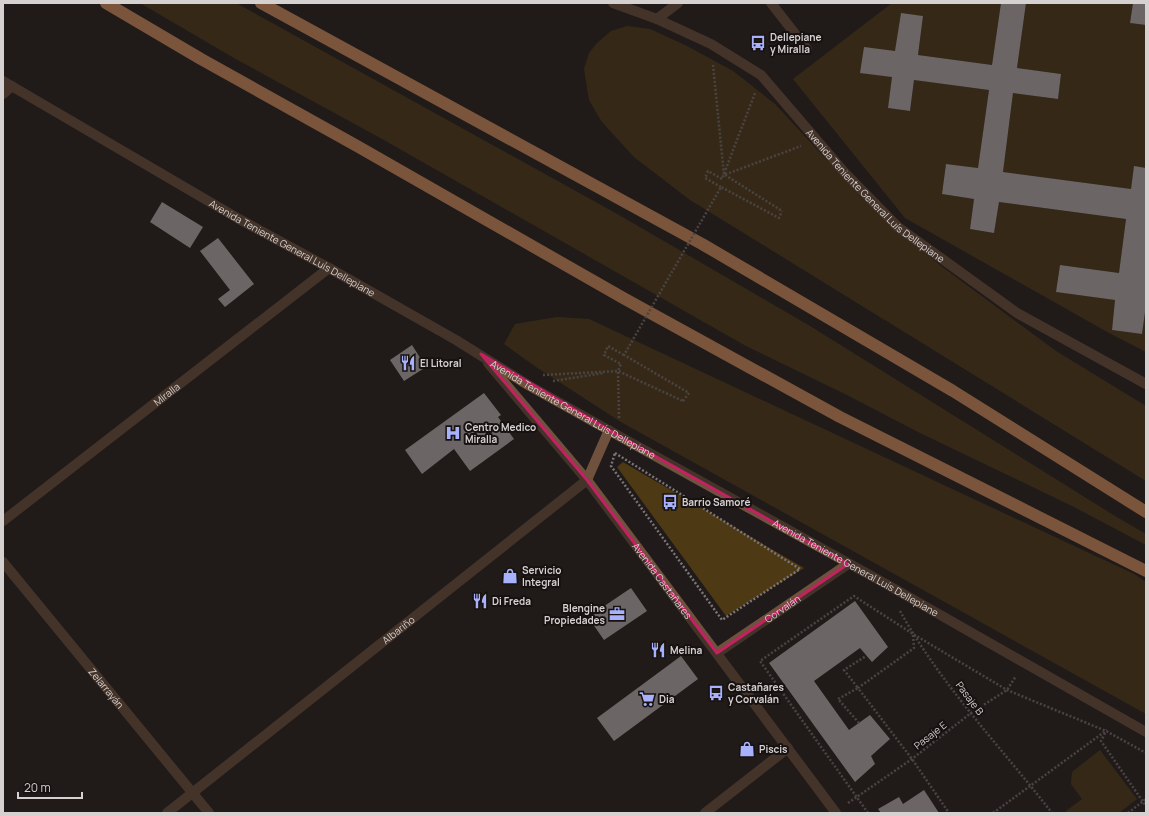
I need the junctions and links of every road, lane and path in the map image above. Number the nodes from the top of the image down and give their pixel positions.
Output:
1 (106, 3) edge
2 (261, 3) edge
3 (613, 3) edge
4 (678, 3) edge
5 (771, 3) edge
6 (657, 19) junction
7 (712, 44) junction
8 (807, 49) dead end
9 (761, 75) junction
10 (3, 81) edge
11 (12, 86) junction
12 (3, 94) edge
13 (817, 140) junction
14 (724, 175) junction
15 (721, 187) junction
16 (329, 268) junction
17 (481, 354) junction
18 (624, 355) junction
19 (618, 371) junction
20 (515, 376) junction
21 (1146, 384) edge
22 (528, 385) junction
23 (609, 430) junction
24 (619, 436) junction
25 (587, 480) junction
26 (1146, 512) edge
27 (3, 521) edge
28 (3, 562) edge
29 (848, 564) junction
30 (800, 569) joint
31 (1146, 571) edge
32 (900, 609) dead end
33 (913, 634) junction
34 (717, 653) junction
35 (866, 656) dead end
36 (1025, 662) junction
37 (858, 688) junction
38 (1007, 690) junction
39 (1113, 713) junction
40 (971, 714) junction
41 (859, 722) dead end
42 (1106, 731) junction
43 (1146, 732) edge
44 (788, 748) junction
45 (1146, 753) edge
46 (912, 759) junction
47 (1031, 785) junction
48 (193, 793) junction
49 (856, 798) junction
50 (1145, 800) edge
51 (1146, 806) edge
52 (836, 812) edge
53 (167, 813) edge
54 (209, 813) edge
55 (705, 813) edge
56 (868, 813) edge
57 (949, 813) edge
58 (993, 813) edge
59 (1052, 813) edge
60 (1128, 813) edge

1 - 31 highway
2 - 26 highway
3 - 6 street, Avenida Teniente General Luís Dellepiane
4 - 6 street
5 - 8 street
6 - 7 street, Avenida Teniente General Luís Dellepiane
7 - 9 street, Avenida Teniente General Luís Dellepiane
7 - 14 path
9 - 13 street, Avenida Teniente General Luís Dellepiane
9 - 14 path
10 - 11 street, Avenida Teniente General Luís Dellepiane
11 - 12 street
11 - 16 street, Avenida Teniente General Luís Dellepiane
13 - 14 path
13 - 21 street, Avenida Teniente General Luís Dellepiane
14 - 15 path
14 - 15 path, bridge
15 - 18 path, bridge
16 - 17 street, Avenida Teniente General Luís Dellepiane
16 - 27 street, Miralla
17 - 20 street, Avenida Teniente General Luís Dellepiane
17 - 25 street, Avenida Castañares
18 - 19 path
18 - 19 path, bridge
19 - 20 path
19 - 22 path
19 - 24 path
20 - 22 street, Avenida Teniente General Luís Dellepiane
22 - 23 street, Avenida Teniente General Luís Dellepiane
23 - 24 street, Avenida Teniente General Luís Dellepiane
23 - 25 street, Albariño
24 - 29 street, Avenida Teniente General Luís Dellepiane
25 - 34 street, Avenida Castañares
25 - 48 street, Albariño
28 - 48 street, Zelarrayán
29 - 34 street, Corvalán
29 - 36 street, Avenida Teniente General Luís Dellepiane
30 - 30 path
32 - 33 path, Pasaje B
33 - 37 path
33 - 38 path
33 - 40 path, Pasaje B
33 - 49 path
34 - 44 street, Avenida Castañares
35 - 37 path
36 - 38 path, Pasaje E
36 - 39 street, Avenida Teniente General Luís Dellepiane
37 - 41 path
37 - 46 path
38 - 40 path, Pasaje E
38 - 42 path
39 - 42 path
39 - 43 street, Avenida Teniente General Luís Dellepiane
40 - 46 path, Pasaje E
40 - 47 path, Pasaje B
42 - 45 path
42 - 47 path
42 - 50 path
44 - 52 street, Avenida Castañares
44 - 55 street
46 - 49 path, Pasaje E
46 - 57 path
47 - 58 path
47 - 59 path, Pasaje B
48 - 53 street, Albariño
48 - 54 street, Zelarrayán
49 - 52 path, Pasaje E
49 - 56 path
50 - 51 path
50 - 60 path

